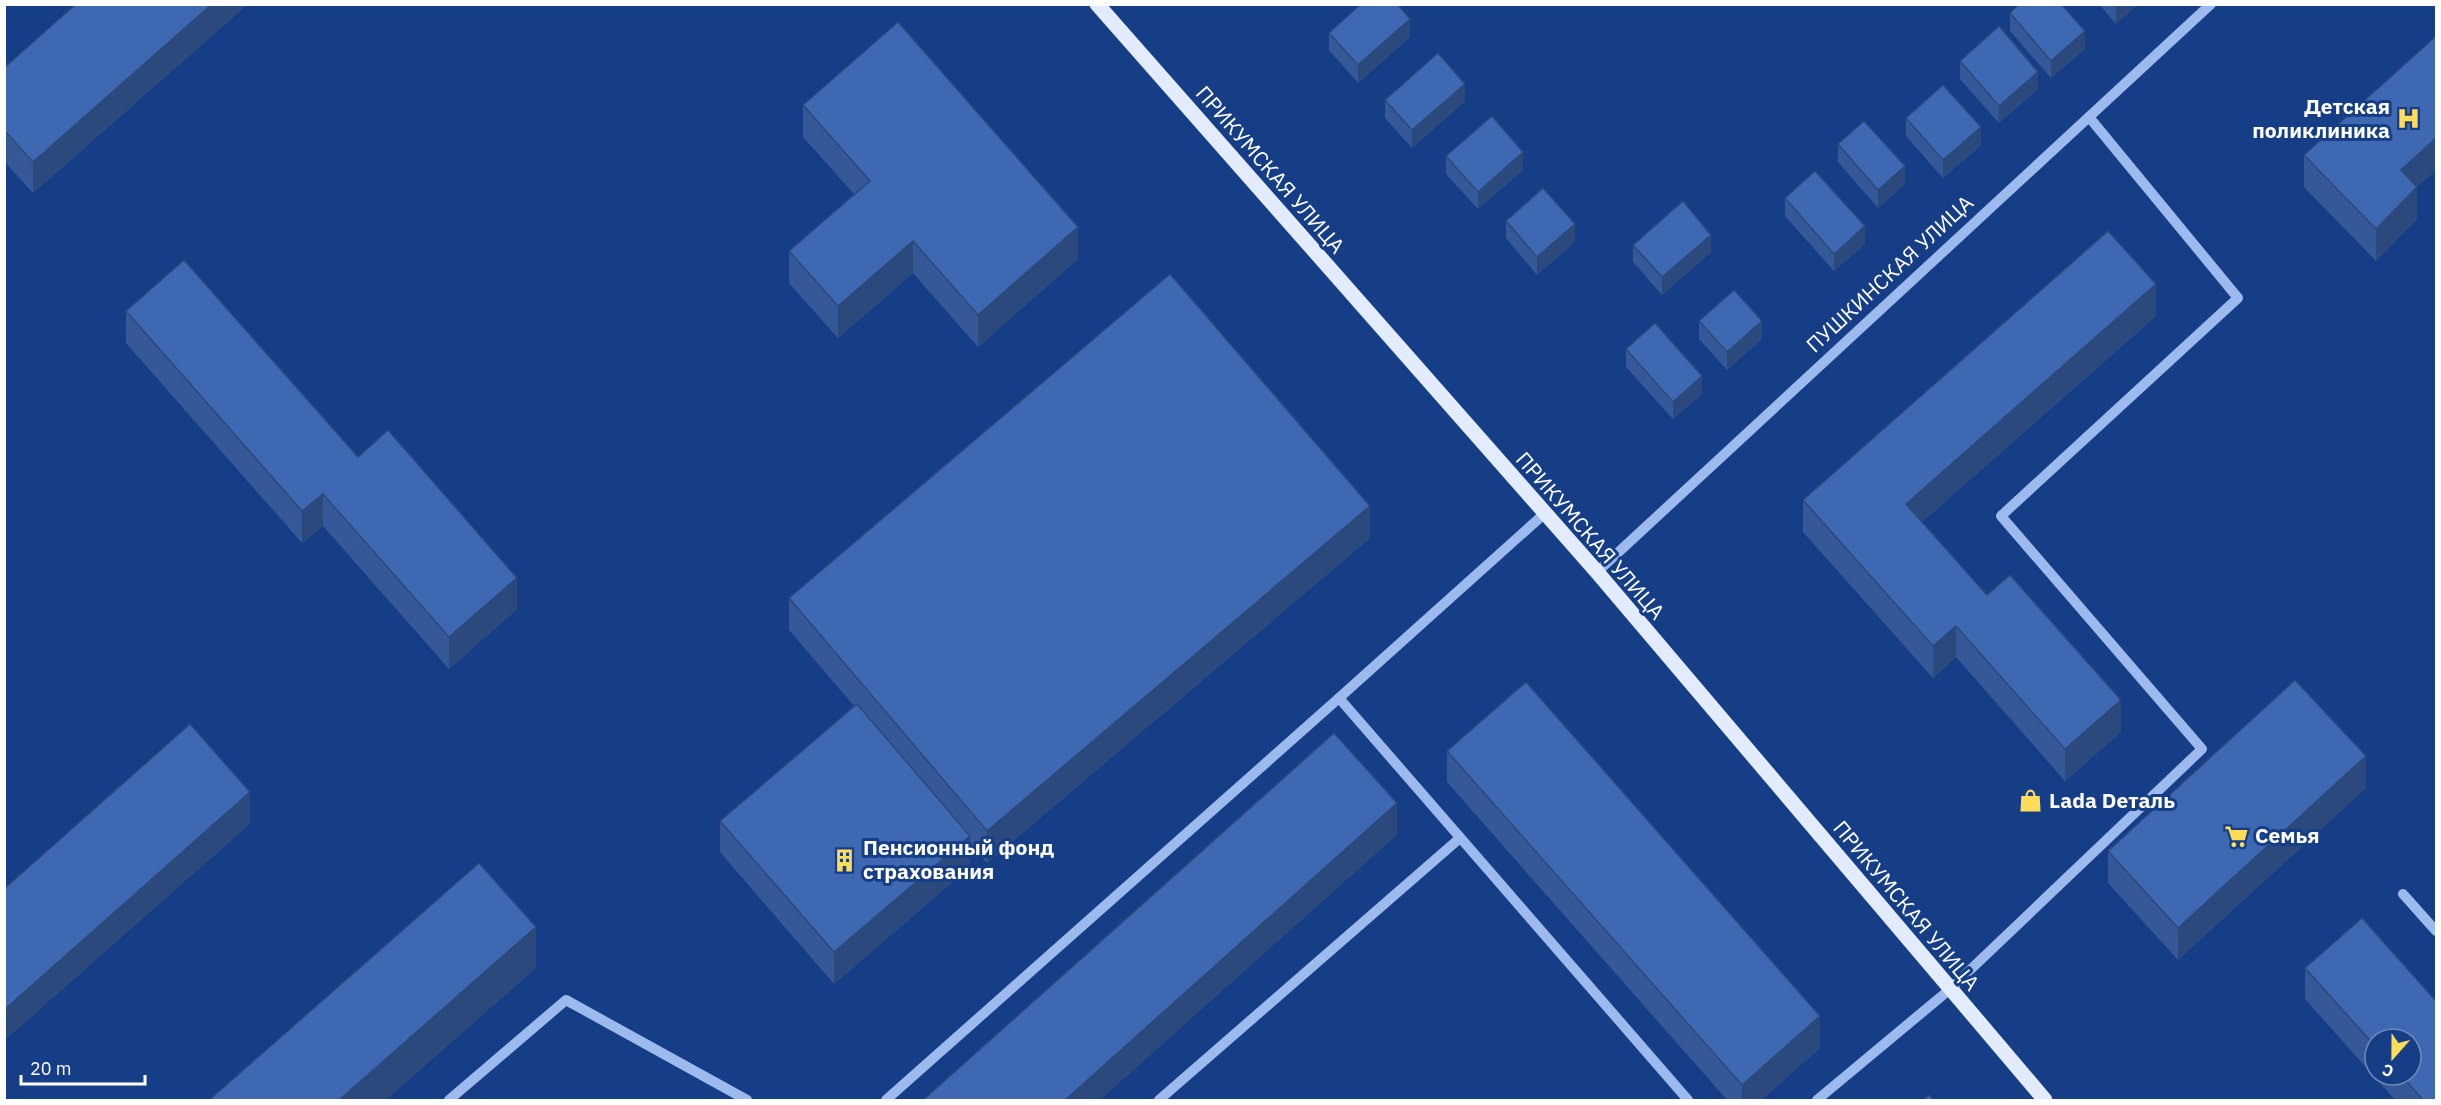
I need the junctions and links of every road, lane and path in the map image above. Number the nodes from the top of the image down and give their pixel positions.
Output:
1 (1097, 4) edge
2 (2211, 4) edge
3 (2089, 117) junction
4 (1544, 514) junction
5 (1597, 572) junction
6 (1339, 698) junction
7 (1460, 838) junction
8 (2403, 894) dead end
9 (2436, 931) edge
10 (1949, 990) junction
11 (449, 1101) edge
12 (747, 1101) edge
13 (886, 1101) edge
14 (1159, 1101) edge
15 (1688, 1101) edge
16 (1817, 1101) edge
17 (2045, 1101) edge

1 - 4 main road, ПРИКУМСКАЯ УЛИЦА
2 - 3 street, ПУШКИНСКАЯ УЛИЦА
3 - 5 street, ПУШКИНСКАЯ УЛИЦА
3 - 10 street
4 - 5 main road, ПРИКУМСКАЯ УЛИЦА
4 - 6 street
5 - 10 main road, ПРИКУМСКАЯ УЛИЦА
6 - 7 street
6 - 13 street
7 - 14 street
7 - 15 street
8 - 9 street
10 - 16 street
10 - 17 main road, ПРИКУМСКАЯ УЛИЦА
11 - 12 street

